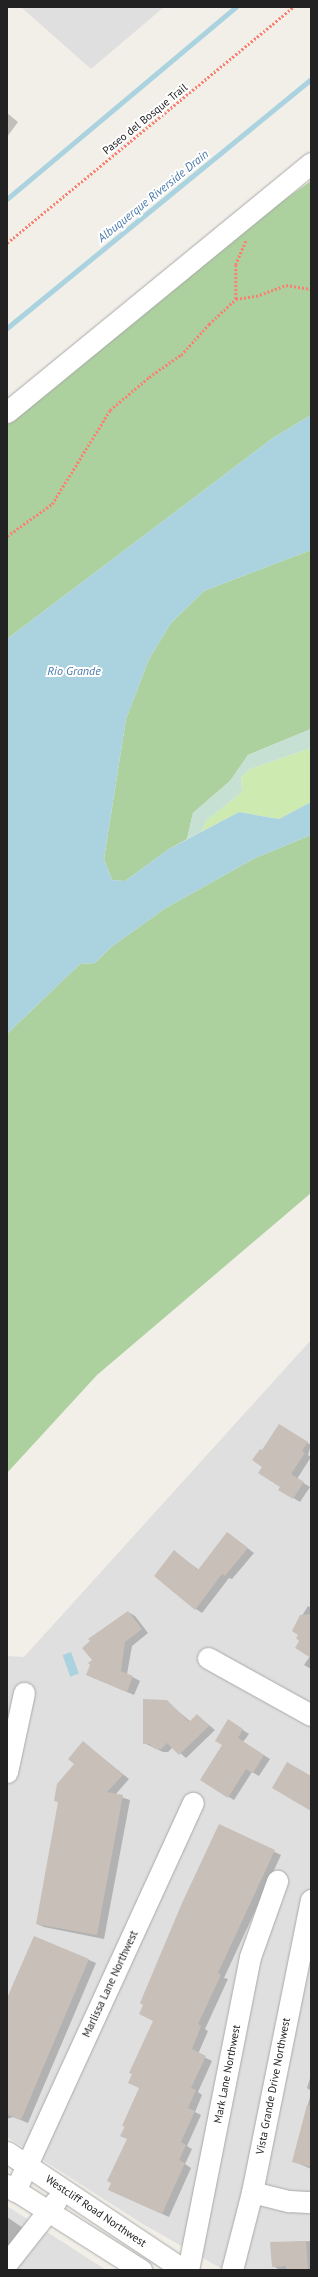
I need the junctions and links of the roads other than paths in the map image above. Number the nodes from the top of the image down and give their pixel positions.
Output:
1 (311, 163) edge
2 (7, 412) edge
3 (208, 1658) dead end
4 (24, 1693) dead end
5 (311, 1715) edge
6 (7, 1772) edge
7 (193, 1803) dead end
8 (277, 1881) dead end
9 (311, 1900) edge
10 (7, 2152) edge
11 (26, 2164) junction
12 (11, 2188) edge
13 (64, 2189) junction
14 (252, 2192) junction
15 (311, 2202) edge
16 (49, 2212) junction
17 (7, 2263) edge
18 (141, 2270) edge
19 (184, 2270) edge
20 (188, 2270) edge
21 (232, 2270) edge

1 - 2 street
3 - 5 street
4 - 6 street
7 - 11 street, Marlissa Lane Northwest
8 - 20 street, Mark Lane Northwest
9 - 14 street, Vista Grande Drive Northwest
10 - 11 street, Westcliff Road Northwest
11 - 12 street, Marlissa Lane Northwest
11 - 13 street, Westcliff Road Northwest
12 - 16 street
13 - 16 street
13 - 19 street, Westcliff Road Northwest
14 - 15 street
14 - 21 street, Vista Grande Drive Northwest
16 - 17 street
16 - 18 street

